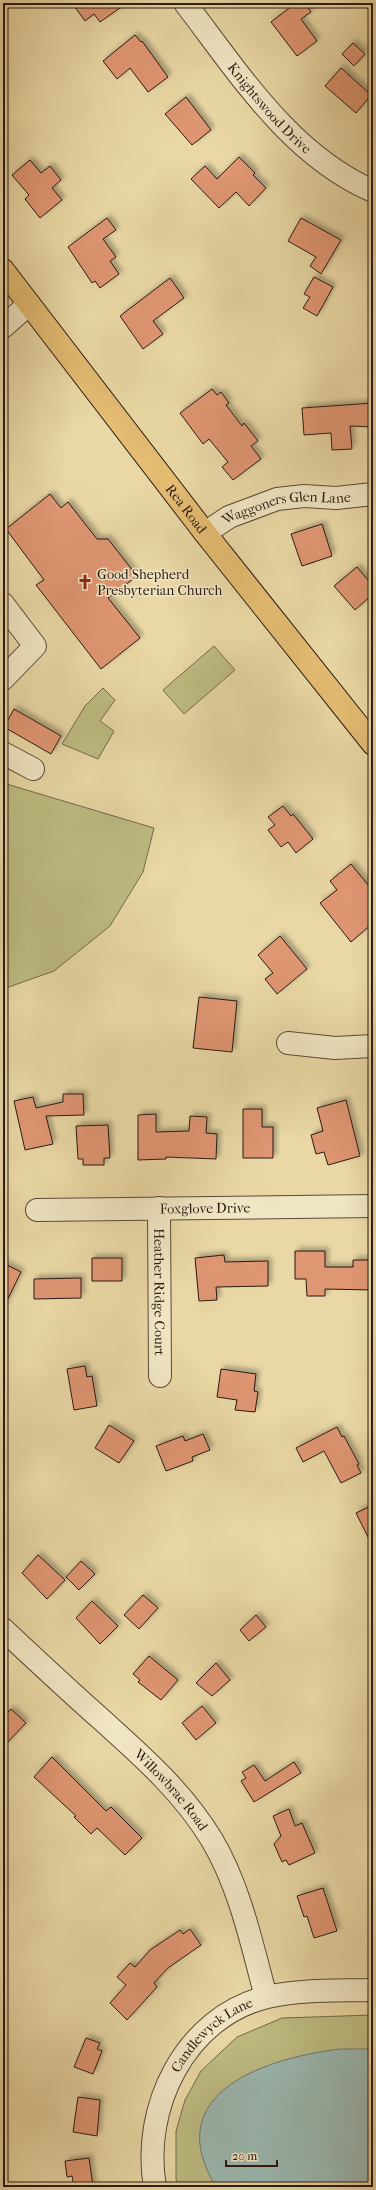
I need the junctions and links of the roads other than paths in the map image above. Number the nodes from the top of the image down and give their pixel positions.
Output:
1 (185, 3) edge
2 (373, 191) edge
3 (3, 270) edge
4 (29, 304) junction
5 (3, 327) edge
6 (373, 494) edge
7 (206, 533) junction
8 (3, 604) edge
9 (3, 679) edge
10 (373, 744) edge
11 (3, 753) edge
12 (33, 769) dead end
13 (288, 1043) dead end
14 (373, 1046) edge
15 (373, 1206) edge
16 (159, 1208) junction
17 (37, 1210) dead end
18 (160, 1376) dead end
19 (3, 1629) edge
20 (373, 1990) edge
21 (266, 1997) junction
22 (154, 2187) edge

1 - 2 street, Knightswood Drive
3 - 4 main road, Rea Road
4 - 5 street
4 - 7 main road, Rea Road
6 - 7 street, Waggoners Glen Lane
7 - 10 main road, Rea Road
8 - 9 street
11 - 12 street
13 - 14 street
15 - 16 street, Foxglove Drive
16 - 17 street, Foxglove Drive
16 - 18 street, Heather Ridge Court
19 - 21 street, Willowbrae Road
20 - 21 street, Candlewyck Lane
21 - 22 street, Candlewyck Lane

